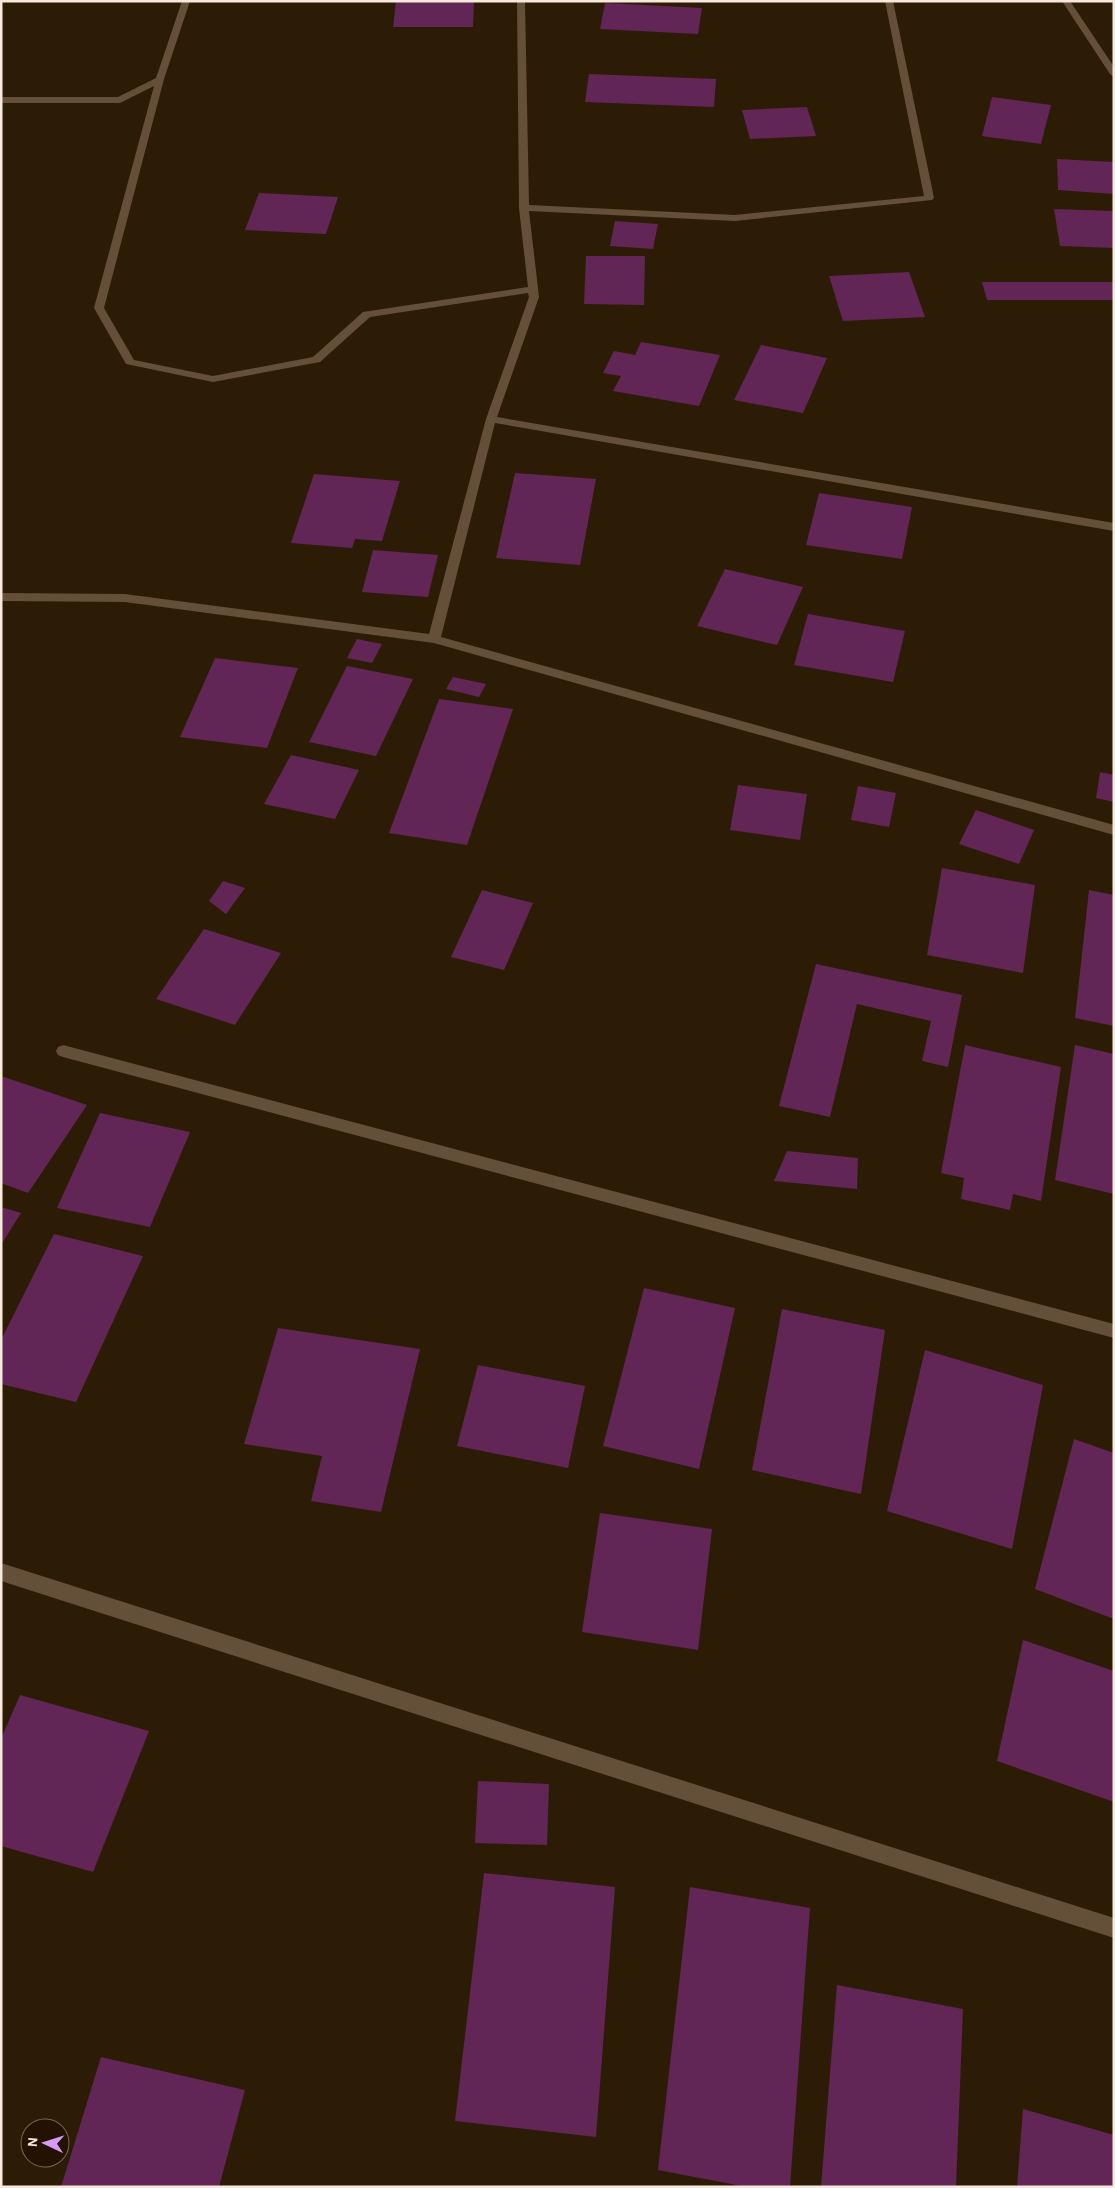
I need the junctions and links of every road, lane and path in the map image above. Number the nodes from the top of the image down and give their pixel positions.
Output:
1 (186, 1) edge
2 (521, 1) edge
3 (889, 1) edge
4 (1066, 1) edge
5 (1114, 74) edge
6 (160, 79) junction
7 (1, 100) edge
8 (524, 208) junction
9 (533, 289) junction
10 (491, 419) junction
11 (1114, 527) edge
12 (1, 597) edge
13 (434, 639) junction
14 (1114, 830) edge
15 (63, 1051) dead end
16 (1114, 1331) edge
17 (1, 1572) edge
18 (1114, 1928) edge

1 - 6 street
2 - 8 street
3 - 8 street
4 - 5 street
6 - 7 street
6 - 9 street
8 - 9 street
9 - 10 street
10 - 11 street
10 - 13 street
12 - 13 street
13 - 14 street
15 - 16 street
17 - 18 street

